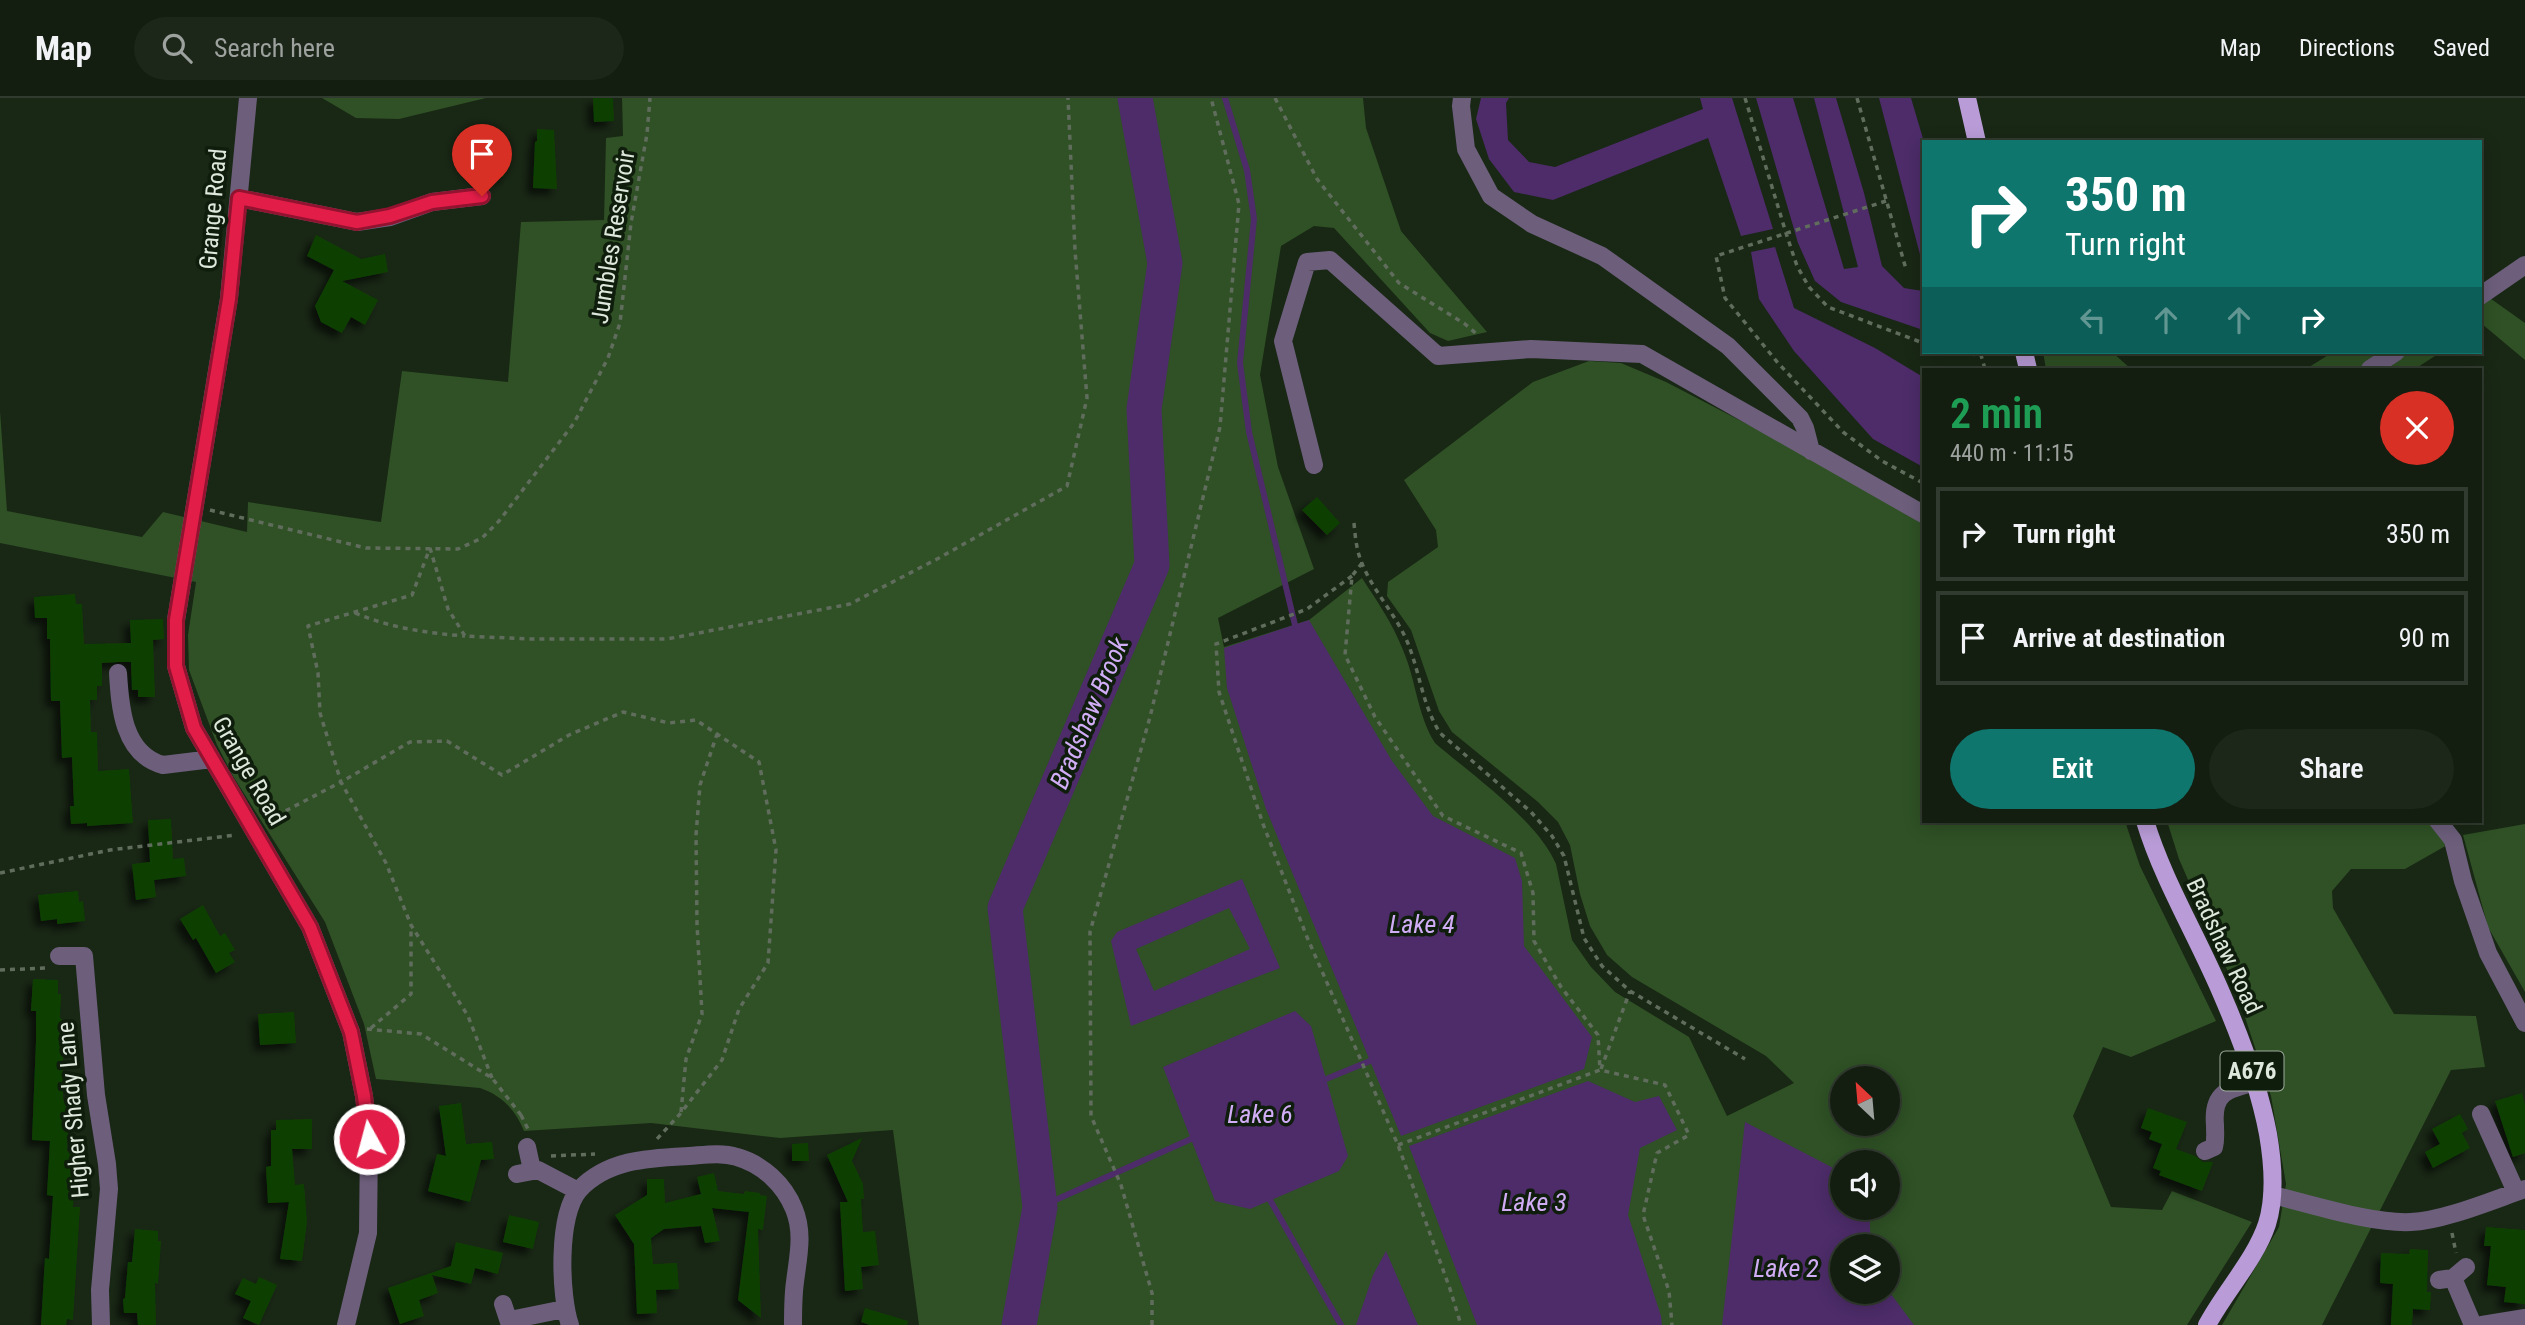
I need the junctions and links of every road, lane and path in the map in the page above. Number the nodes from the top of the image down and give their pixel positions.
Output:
1 (248, 98) edge
2 (650, 98) edge
3 (1068, 98) edge
4 (1211, 98) edge
5 (1275, 98) edge
6 (1462, 98) edge
7 (1745, 98) edge
8 (1857, 98) edge
9 (1967, 98) edge
10 (1977, 140) edge
11 (482, 196) dead end
12 (239, 198) junction
13 (1886, 201) junction
14 (1786, 233) junction
15 (2525, 265) edge
16 (1906, 269) dead end
17 (2482, 295) edge
18 (1922, 343) edge
19 (1496, 351) junction
20 (1971, 354) edge
21 (2393, 354) edge
22 (1985, 368) edge
23 (2372, 368) edge
24 (1811, 451) junction
25 (1314, 465) dead end
26 (1922, 482) edge
27 (194, 508) junction
28 (1922, 513) edge
29 (1354, 523) dead end
30 (430, 548) junction
31 (1362, 562) junction
32 (1352, 576) junction
33 (354, 612) junction
34 (466, 636) junction
35 (118, 673) dead end
36 (717, 734) junction
37 (212, 760) junction
38 (341, 782) junction
39 (2147, 823) edge
40 (2440, 823) edge
41 (253, 828) junction
42 (0, 873) edge
43 (411, 925) junction
44 (60, 957) joint
45 (0, 970) edge
46 (1630, 991) junction
47 (2525, 1023) edge
48 (370, 1028) junction
49 (351, 1032) junction
50 (1745, 1059) dead end
51 (1600, 1070) junction
52 (492, 1078) junction
53 (2256, 1082) junction
54 (680, 1114) junction
55 (2482, 1114) dead end
56 (522, 1115) junction
57 (652, 1144) dead end
58 (1398, 1145) junction
59 (2204, 1151) dead end
60 (605, 1153) dead end
61 (530, 1157) junction
62 (2520, 1190) edge
63 (578, 1191) junction
64 (2272, 1195) junction
65 (2447, 1214) junction
66 (2454, 1274) joint
67 (508, 1316) edge
68 (567, 1317) edge
69 (2525, 1318) edge
70 (101, 1325) edge
71 (346, 1325) edge
72 (793, 1325) edge
73 (1152, 1325) edge
74 (1461, 1325) edge
75 (1672, 1325) edge
76 (2207, 1325) edge
77 (2473, 1325) edge
78 (2482, 1325) edge

1 - 12 street, Grange Road
2 - 30 path, Jumbles Reservoir
3 - 34 path
4 - 73 path
5 - 19 path
6 - 24 street
7 - 14 path
8 - 13 path
9 - 10 main road
11 - 12 street
12 - 27 street, Grange Road
13 - 14 path
13 - 16 path
14 - 18 path
14 - 26 path
15 - 17 street
19 - 24 street
19 - 25 street
20 - 22 path
21 - 23 street
24 - 28 street
27 - 30 path, Jumbles Reservoir
27 - 37 street, Grange Road
29 - 31 path
30 - 33 path
30 - 34 path
31 - 32 path
31 - 46 path
32 - 51 path
32 - 58 path
33 - 34 path
33 - 38 path
35 - 37 street
36 - 38 path
36 - 54 path
36 - 54 path
37 - 41 street, Grange Road
38 - 41 path
38 - 43 path
39 - 53 main road, Bradshaw Road / A676
40 - 47 street
41 - 42 path
41 - 49 street, Grange Road
43 - 48 path
43 - 52 path
44 - 45 path
44 - 70 street, Higher Shady Lane
46 - 50 path
46 - 51 path
48 - 49 path
48 - 52 path
49 - 71 street, Grange Road
51 - 58 path
51 - 75 path
52 - 56 path
53 - 59 street
53 - 64 main road, Bradshaw Road / A676
54 - 57 path
55 - 62 street
56 - 61 path
56 - 61 path
58 - 74 path
60 - 61 path
61 - 63 street
62 - 65 street
63 - 68 street
63 - 72 street
64 - 65 street
64 - 76 main road, Bradshaw Road / A676
65 - 66 path
66 - 77 street
67 - 68 street
69 - 78 street

